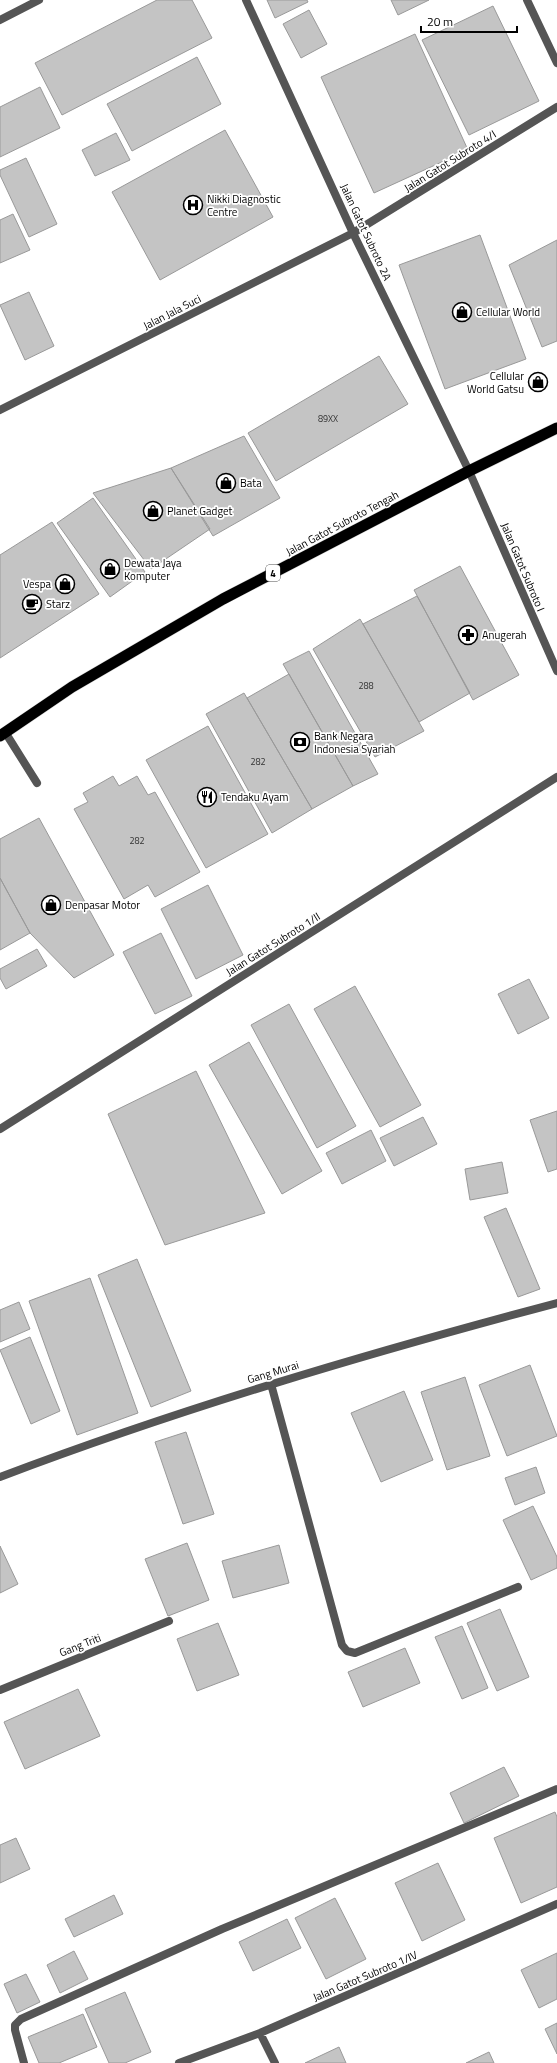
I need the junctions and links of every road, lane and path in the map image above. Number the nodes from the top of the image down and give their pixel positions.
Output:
1 (39, 0) edge
2 (246, 0) edge
3 (527, 0) edge
4 (0, 20) edge
5 (557, 63) edge
6 (557, 107) edge
7 (353, 233) junction
8 (0, 410) edge
9 (557, 428) edge
10 (469, 471) junction
11 (557, 671) edge
12 (3, 734) edge
13 (557, 777) edge
14 (37, 783) dead end
15 (0, 1129) edge
16 (557, 1302) edge
17 (271, 1384) junction
18 (0, 1477) edge
19 (518, 1587) dead end
20 (169, 1621) dead end
21 (0, 1690) edge
22 (557, 1790) edge
23 (557, 1904) edge
24 (260, 2033) junction
25 (24, 2063) edge
26 (179, 2063) edge
27 (275, 2063) edge

1 - 4 street
2 - 7 street, Jalan Gatot Subroto 2A
3 - 5 street
6 - 7 street, Jalan Gatot Subroto 4/I
7 - 8 street, Jalan Jala Suci
7 - 10 street, Jalan Gatot Subroto 2A
9 - 10 highway, Jalan Gatot Subroto Tengah / 4
10 - 11 street, Jalan Gatot Subroto I
10 - 12 highway, Jalan Gatot Subroto Tengah / 4
12 - 14 street
13 - 15 street, Jalan Gatot Subroto 1/II
16 - 17 street, Gang Murai
17 - 18 street, Gang Murai
17 - 19 street
20 - 21 street, Gang Triti
22 - 25 street
23 - 24 street, Jalan Gatot Subroto 1/IV
24 - 26 street, Jalan Gatot Subroto 1/IV
24 - 27 street

